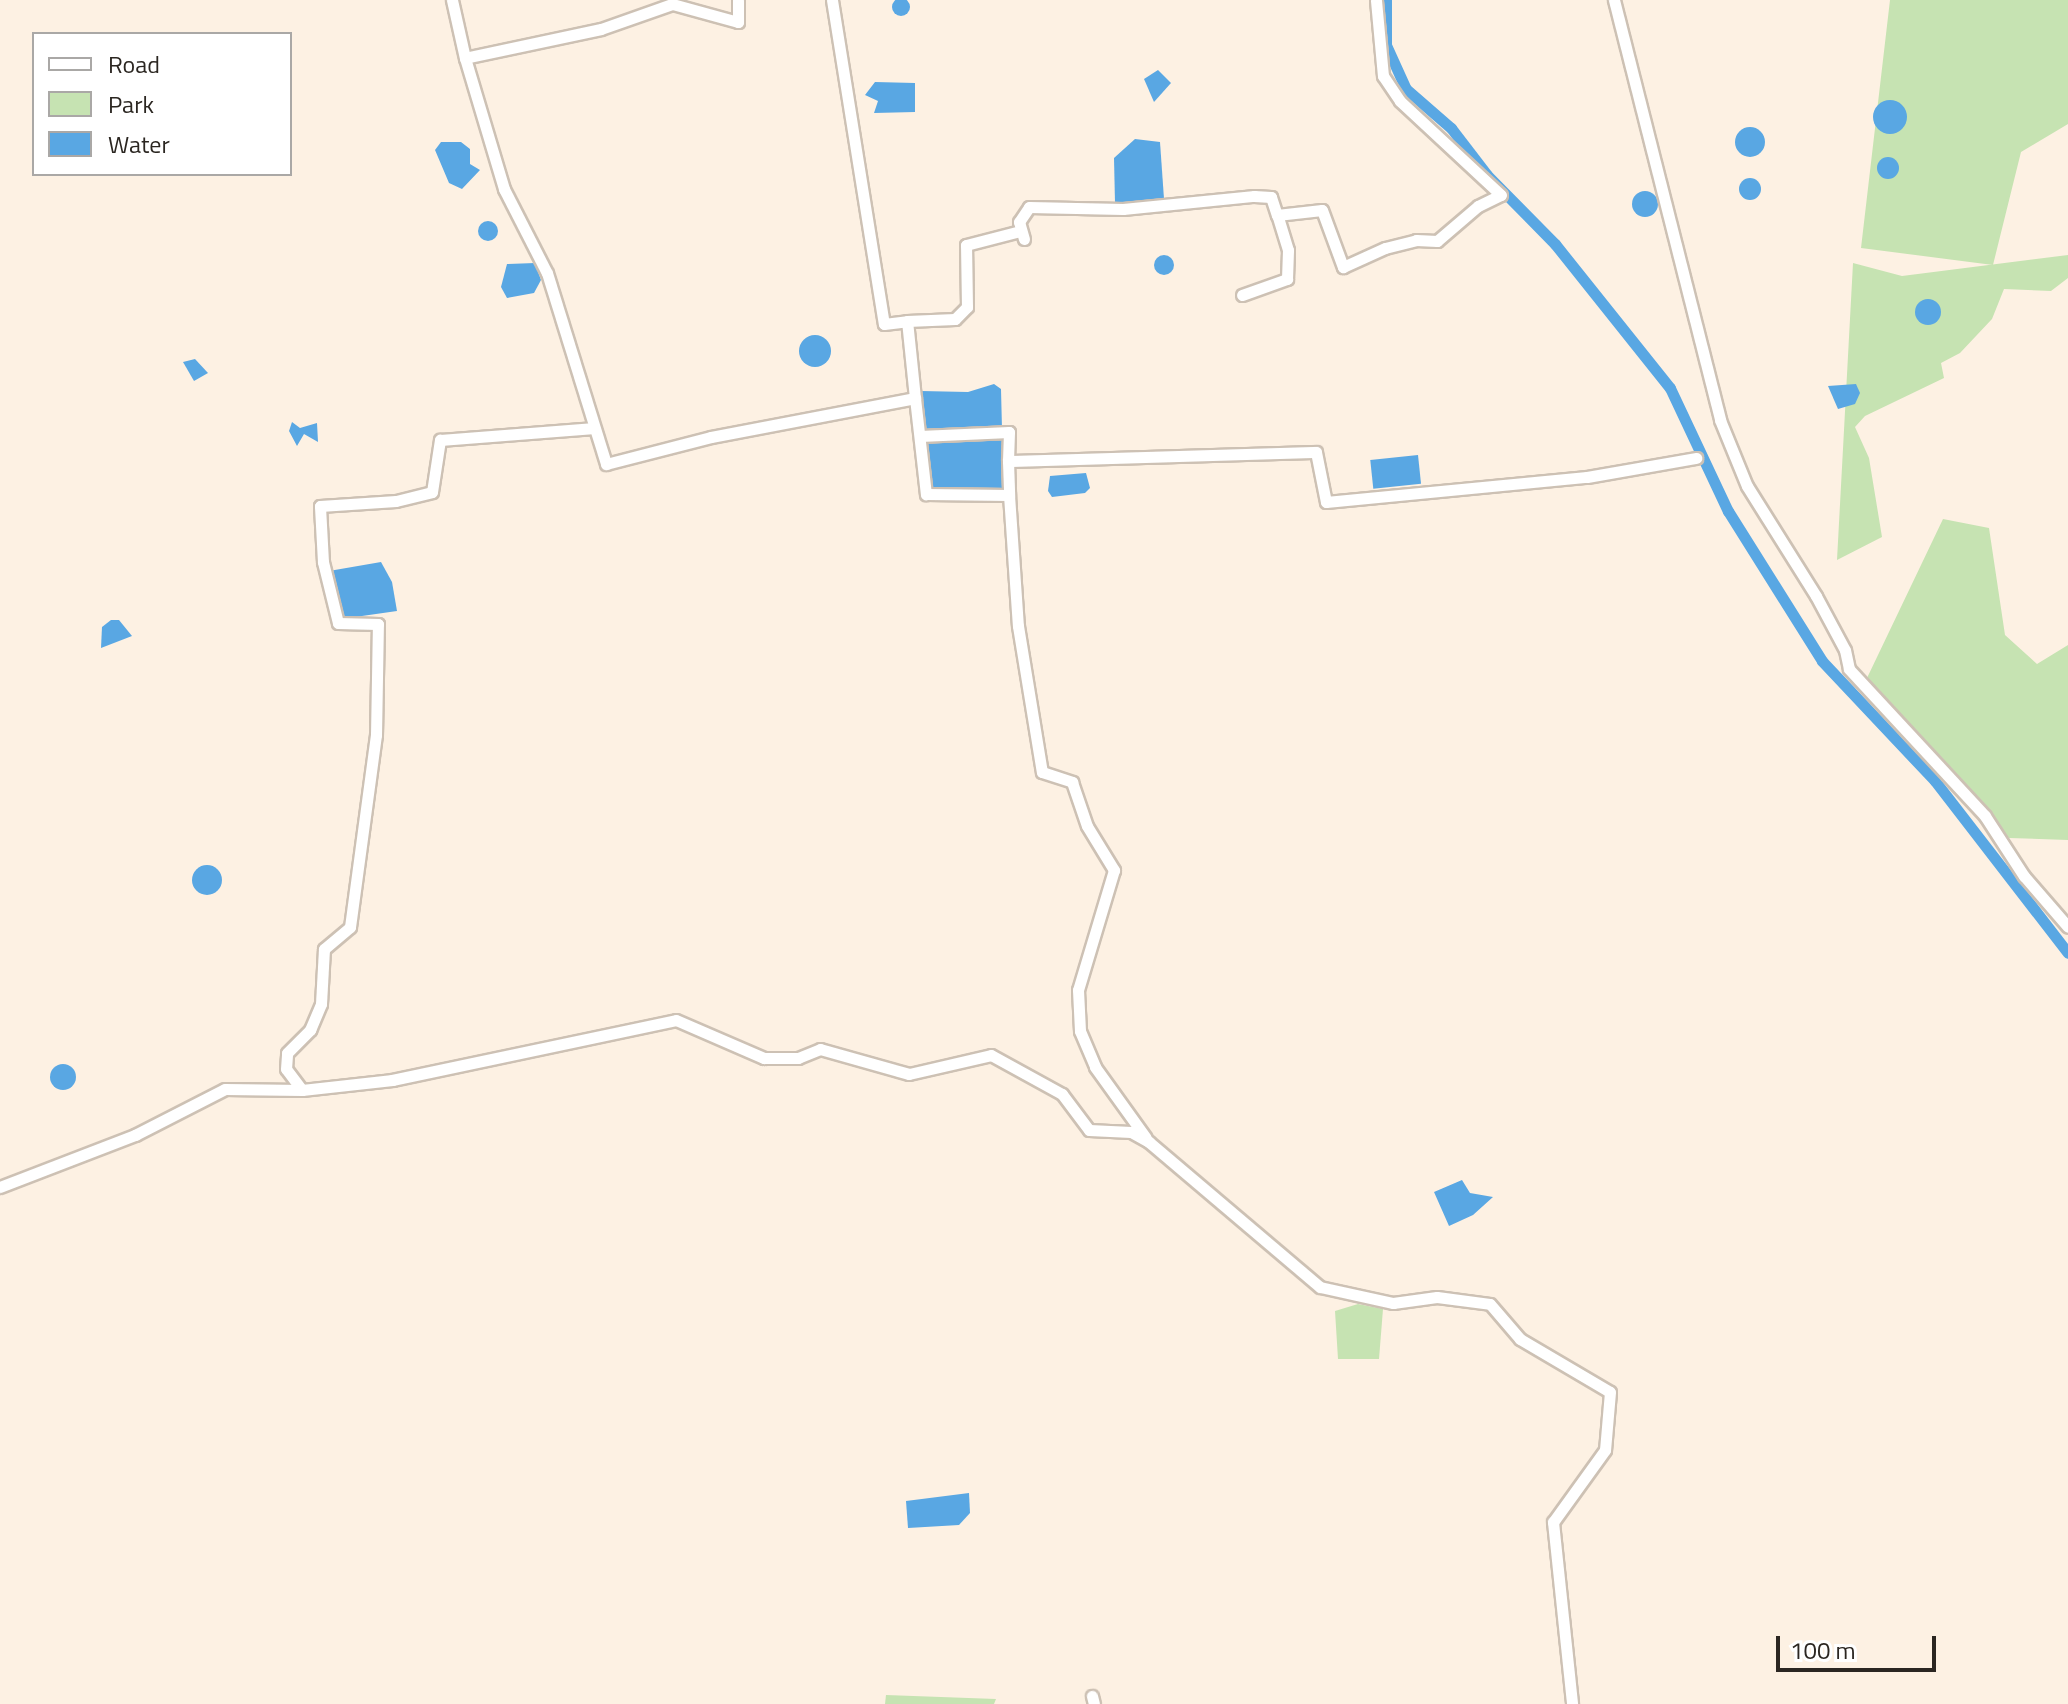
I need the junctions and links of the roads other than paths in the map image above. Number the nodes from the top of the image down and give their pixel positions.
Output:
1 (452, 0) edge
2 (738, 0) edge
3 (832, 0) edge
4 (1376, 0) edge
5 (1614, 0) edge
6 (672, 2) edge
7 (465, 58) junction
8 (1277, 215) junction
9 (1242, 295) dead end
10 (907, 321) junction
11 (915, 398) junction
12 (595, 428) junction
13 (920, 436) junction
14 (1696, 458) dead end
15 (1008, 461) junction
16 (1009, 495) junction
17 (2068, 927) edge
18 (302, 1090) junction
19 (1149, 1142) junction
20 (0, 1187) edge
21 (1572, 1704) edge

1 - 7 street
2 - 6 street
3 - 10 street
4 - 8 street
5 - 17 street
6 - 7 street
7 - 12 street
8 - 9 street
8 - 10 street
10 - 11 street
11 - 12 street
11 - 13 street
12 - 18 street
13 - 15 street
13 - 16 street
14 - 15 street
15 - 16 street
16 - 19 street
18 - 19 street
18 - 20 street
19 - 21 street

